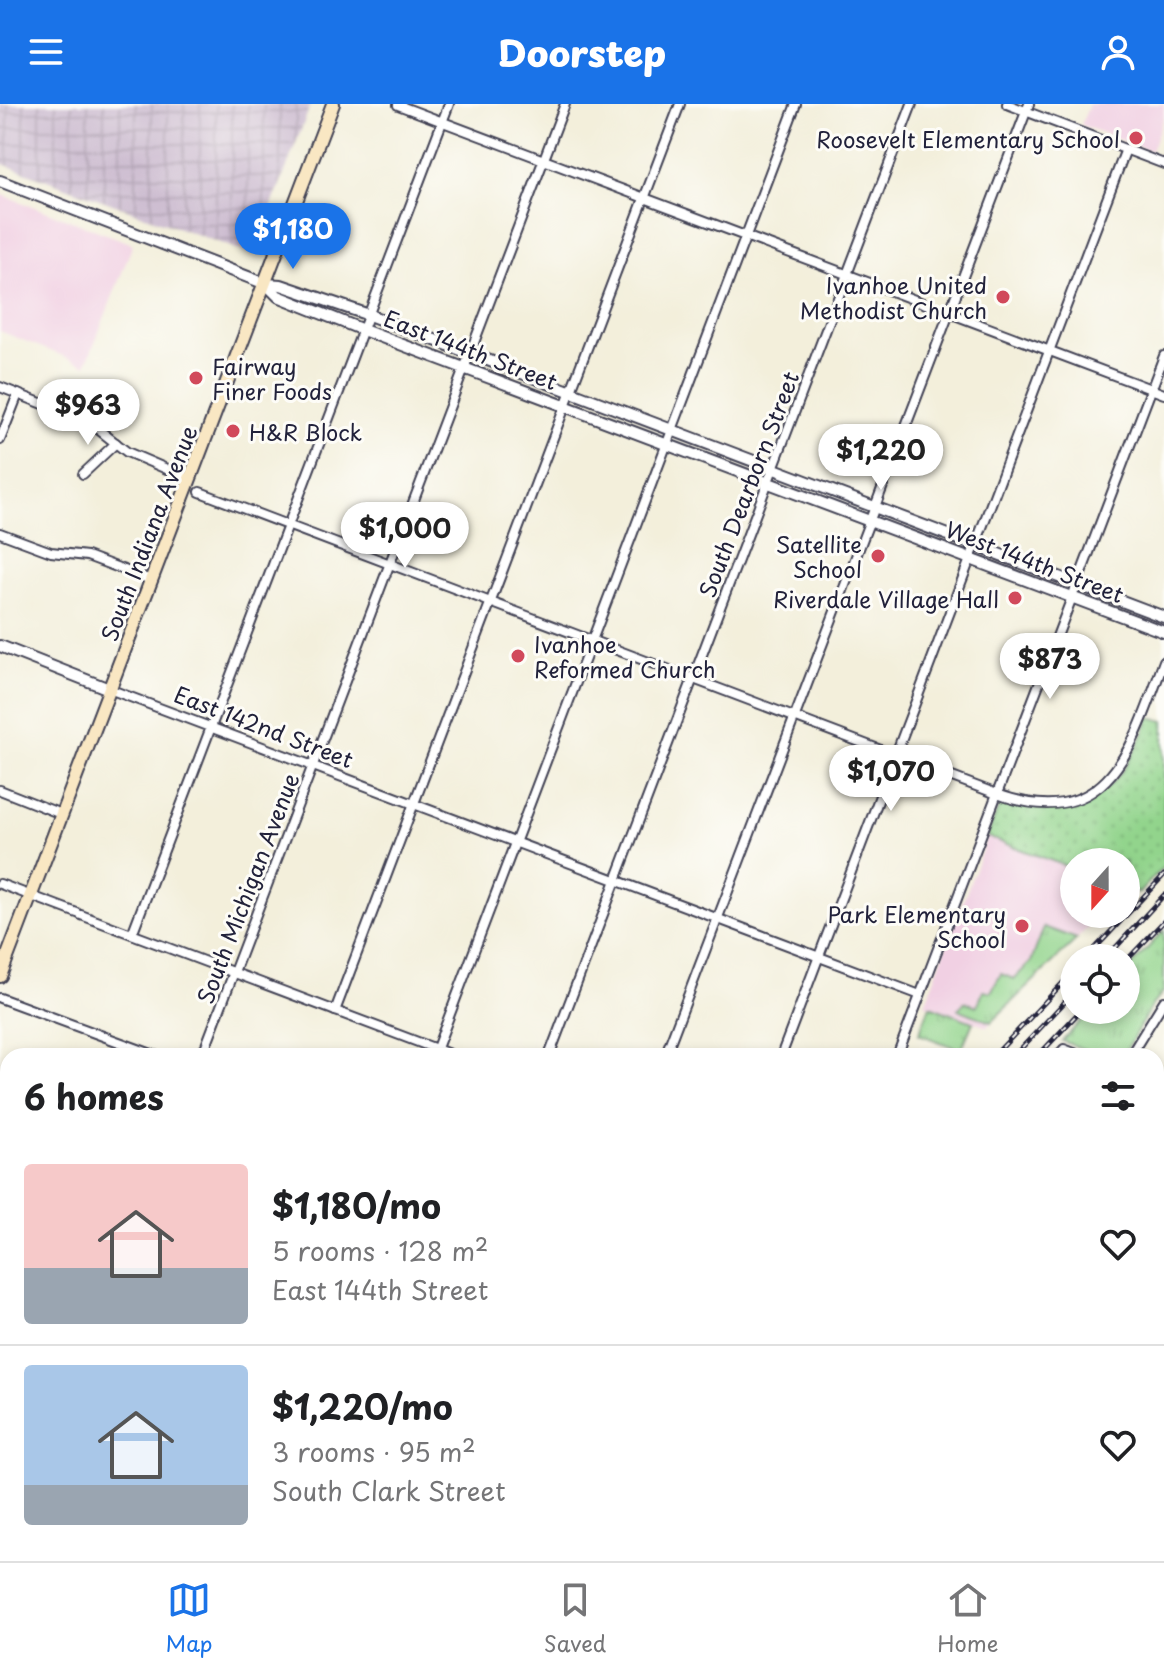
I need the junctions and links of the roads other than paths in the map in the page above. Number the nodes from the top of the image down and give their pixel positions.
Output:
1 (333, 104) edge
2 (449, 104) edge
3 (565, 104) edge
4 (680, 104) edge
5 (796, 104) edge
6 (912, 104) edge
7 (1007, 104) edge
8 (398, 105) edge
9 (1028, 108) edge
10 (443, 122) junction
11 (1126, 149) junction
12 (544, 160) junction
13 (1164, 164) edge
14 (0, 181) edge
15 (644, 197) junction
16 (746, 235) junction
17 (848, 274) junction
18 (266, 284) junction
19 (950, 312) junction
20 (369, 315) junction
21 (363, 330) junction
22 (1050, 350) junction
23 (470, 353) junction
24 (1164, 356) edge
25 (465, 368) junction
26 (0, 387) edge
27 (1151, 389) junction
28 (570, 392) junction
29 (18, 394) junction
30 (1164, 394) edge
31 (565, 406) junction
32 (672, 430) junction
33 (0, 440) edge
34 (116, 443) junction
35 (667, 444) junction
36 (773, 469) junction
37 (83, 474) dead end
38 (190, 479) junction
39 (768, 482) junction
40 (200, 492) dead end
41 (875, 508) junction
42 (870, 521) junction
43 (288, 525) junction
44 (0, 533) edge
45 (975, 546) junction
46 (970, 559) junction
47 (390, 564) junction
48 (151, 580) junction
49 (1077, 585) junction
50 (1073, 596) junction
51 (490, 602) junction
52 (1164, 617) edge
53 (1164, 632) edge
54 (592, 641) junction
55 (0, 646) edge
56 (1164, 661) edge
57 (693, 679) junction
58 (109, 689) junction
59 (794, 718) junction
60 (211, 727) junction
61 (895, 756) junction
62 (313, 766) junction
63 (0, 790) edge
64 (997, 794) junction
65 (413, 804) junction
66 (61, 814) junction
67 (515, 842) junction
68 (616, 880) junction
69 (0, 884) edge
70 (31, 896) junction
71 (717, 919) junction
72 (132, 934) junction
73 (819, 957) junction
74 (234, 973) junction
75 (0, 976) edge
76 (920, 995) junction
77 (0, 998) edge
78 (1164, 1001) edge
79 (335, 1011) junction
80 (135, 1048) edge
81 (205, 1048) edge
82 (423, 1048) edge
83 (437, 1048) edge
84 (552, 1048) edge
85 (668, 1048) edge
86 (784, 1048) edge
87 (900, 1048) edge
88 (1135, 1048) edge

1 - 18 main road, South Indiana Avenue
2 - 10 street
3 - 12 street, South Michigan Avenue
4 - 15 street
5 - 16 street
6 - 17 street, South Dearborn Street
7 - 9 street
8 - 10 street
9 - 11 street
9 - 19 street
10 - 12 street
10 - 20 street
11 - 13 street
11 - 22 street
12 - 15 street
12 - 23 street, South Michigan Avenue
14 - 18 street, East 144th Street
15 - 16 street
15 - 28 street
16 - 17 street
16 - 32 street
17 - 19 street
17 - 36 street, South Dearborn Street
18 - 20 street, East 144th Street
18 - 21 street, East 144th Street
18 - 38 main road, South Indiana Avenue
19 - 22 street
19 - 41 street
20 - 21 street
20 - 23 street, East 144th Street
21 - 25 street, East 144th Street
21 - 43 street
22 - 27 street
22 - 45 street
23 - 25 street, South Michigan Avenue
23 - 28 street, East 144th Street
24 - 27 street
25 - 31 street, East 144th Street
25 - 47 street, South Michigan Avenue
26 - 29 street
27 - 30 street
27 - 49 street
28 - 31 street
28 - 32 street, East 144th Street
29 - 33 street
29 - 34 street
31 - 35 street, East 144th Street
31 - 51 street
32 - 35 street
32 - 36 street, West 144th Street
34 - 37 street
34 - 38 street
35 - 39 street, West 144th Street
35 - 54 street
36 - 39 street, South Dearborn Street
36 - 41 street, West 144th Street
38 - 48 main road, South Indiana Avenue
39 - 42 street, West 144th Street
39 - 57 street, South Dearborn Street
40 - 43 street
41 - 42 street
41 - 45 street, West 144th Street
42 - 46 street, West 144th Street
42 - 59 street
43 - 47 street
43 - 60 street
44 - 48 street
45 - 46 street
45 - 49 street, West 144th Street
46 - 50 street, West 144th Street
46 - 61 street
47 - 51 street
47 - 62 street, South Michigan Avenue
48 - 58 main road, South Indiana Avenue
49 - 50 street
49 - 52 street, West 144th Street
50 - 53 street, West 144th Street
50 - 64 street
51 - 54 street
51 - 65 street
54 - 57 street
54 - 67 street
55 - 58 street, East 142nd Street
56 - 64 street
57 - 59 street
57 - 68 street, South Dearborn Street
58 - 60 street, East 142nd Street
58 - 66 main road, South Indiana Avenue
59 - 61 street
59 - 71 street
60 - 62 street, East 142nd Street
60 - 72 street
61 - 64 street
61 - 73 street
62 - 65 street, East 142nd Street
62 - 74 street, South Michigan Avenue
63 - 66 street
64 - 76 street
65 - 67 street, East 142nd Street
65 - 79 street
66 - 70 main road, South Indiana Avenue
67 - 68 street, East 142nd Street
67 - 83 street
68 - 71 street, East 142nd Street
68 - 84 street, South Dearborn Street
69 - 70 street
70 - 72 street
70 - 75 main road, South Indiana Avenue
71 - 73 street, East 142nd Street
71 - 85 street
72 - 74 street
73 - 76 street, East 142nd Street
73 - 86 street
74 - 79 street
74 - 81 street, South Michigan Avenue
76 - 87 street
77 - 80 street
78 - 88 street
79 - 82 street

